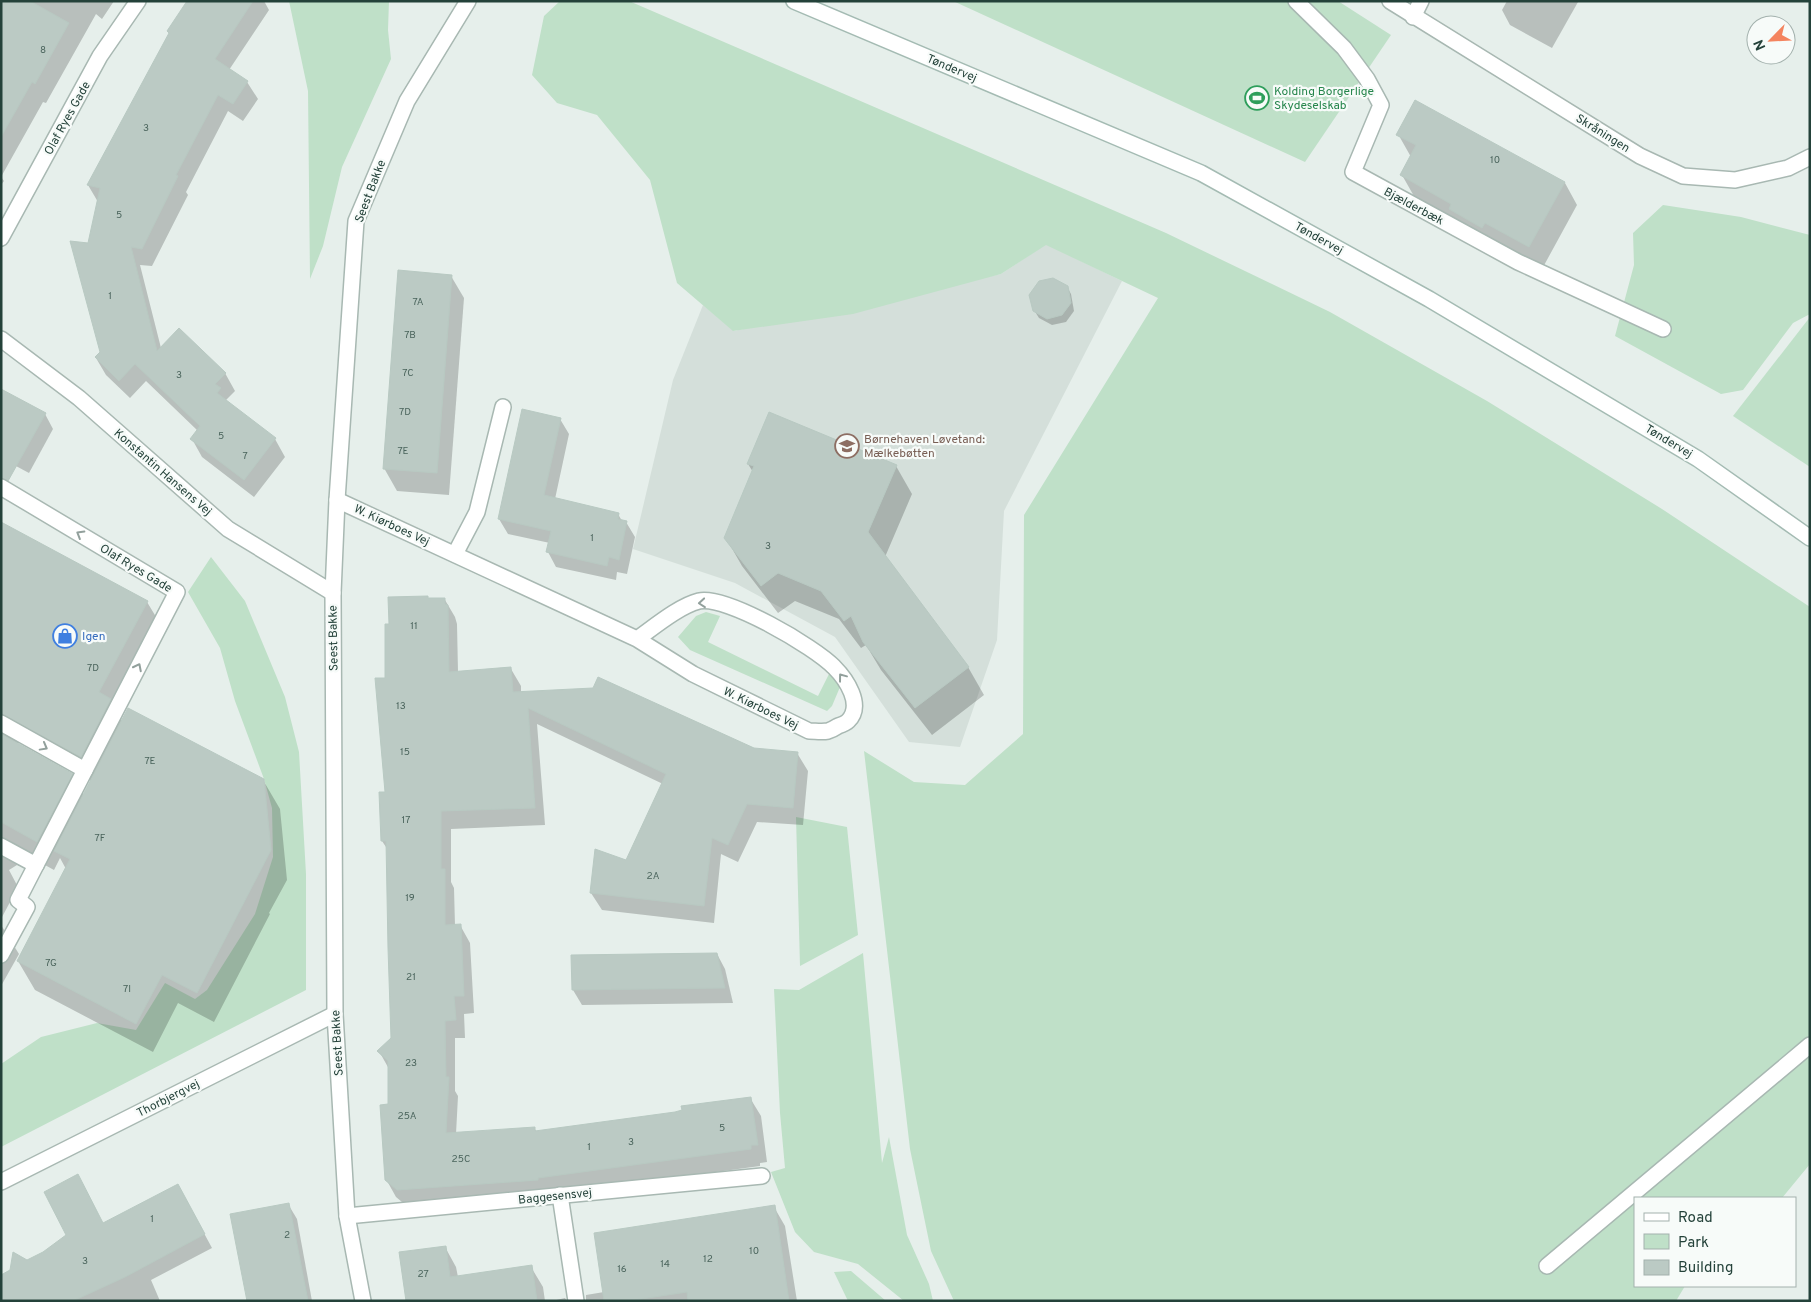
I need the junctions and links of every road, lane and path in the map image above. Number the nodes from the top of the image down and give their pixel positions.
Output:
1 (138, 1) edge
2 (468, 1) edge
3 (794, 1) edge
4 (1296, 1) edge
5 (1390, 1) edge
6 (1421, 1) edge
7 (1413, 16) junction
8 (1810, 157) edge
9 (1, 238) edge
10 (1663, 329) dead end
11 (1, 339) edge
12 (503, 407) dead end
13 (1, 487) edge
14 (337, 500) junction
15 (1810, 538) edge
16 (455, 554) junction
17 (333, 594) junction
18 (637, 639) junction
19 (1, 723) edge
20 (85, 770) junction
21 (1, 846) edge
22 (36, 865) junction
23 (1, 955) edge
24 (335, 1014) junction
25 (1810, 1044) edge
26 (762, 1176) dead end
27 (1, 1182) edge
28 (560, 1195) junction
29 (347, 1216) junction
30 (1547, 1266) dead end
31 (363, 1301) edge
32 (576, 1301) edge

1 - 9 street, Olaf Ryes Gade
2 - 14 street, Seest Bakke
3 - 15 street, Tøndervej
4 - 10 street, Bjælderbæk
5 - 7 street
6 - 7 street
7 - 8 street, Skråningen
11 - 17 street, Konstantin Hansens Vej
12 - 16 street
20 -> 13 street, Olaf Ryes Gade
14 - 16 street, W. Kiørboes Vej
14 - 17 street, Seest Bakke
16 - 18 street, W. Kiørboes Vej
17 - 24 street, Seest Bakke
18 -> 18 street, W. Kiørboes Vej
19 -> 20 street
20 - 22 street, Olaf Ryes Gade
21 - 22 street
22 - 23 street, Olaf Ryes Gade
24 - 27 street, Thorbjergvej
24 - 29 street, Seest Bakke
25 - 30 street
26 - 28 street, Baggesensvej
28 - 29 street, Baggesensvej
28 - 32 street
29 - 31 street, Seest Bakke

